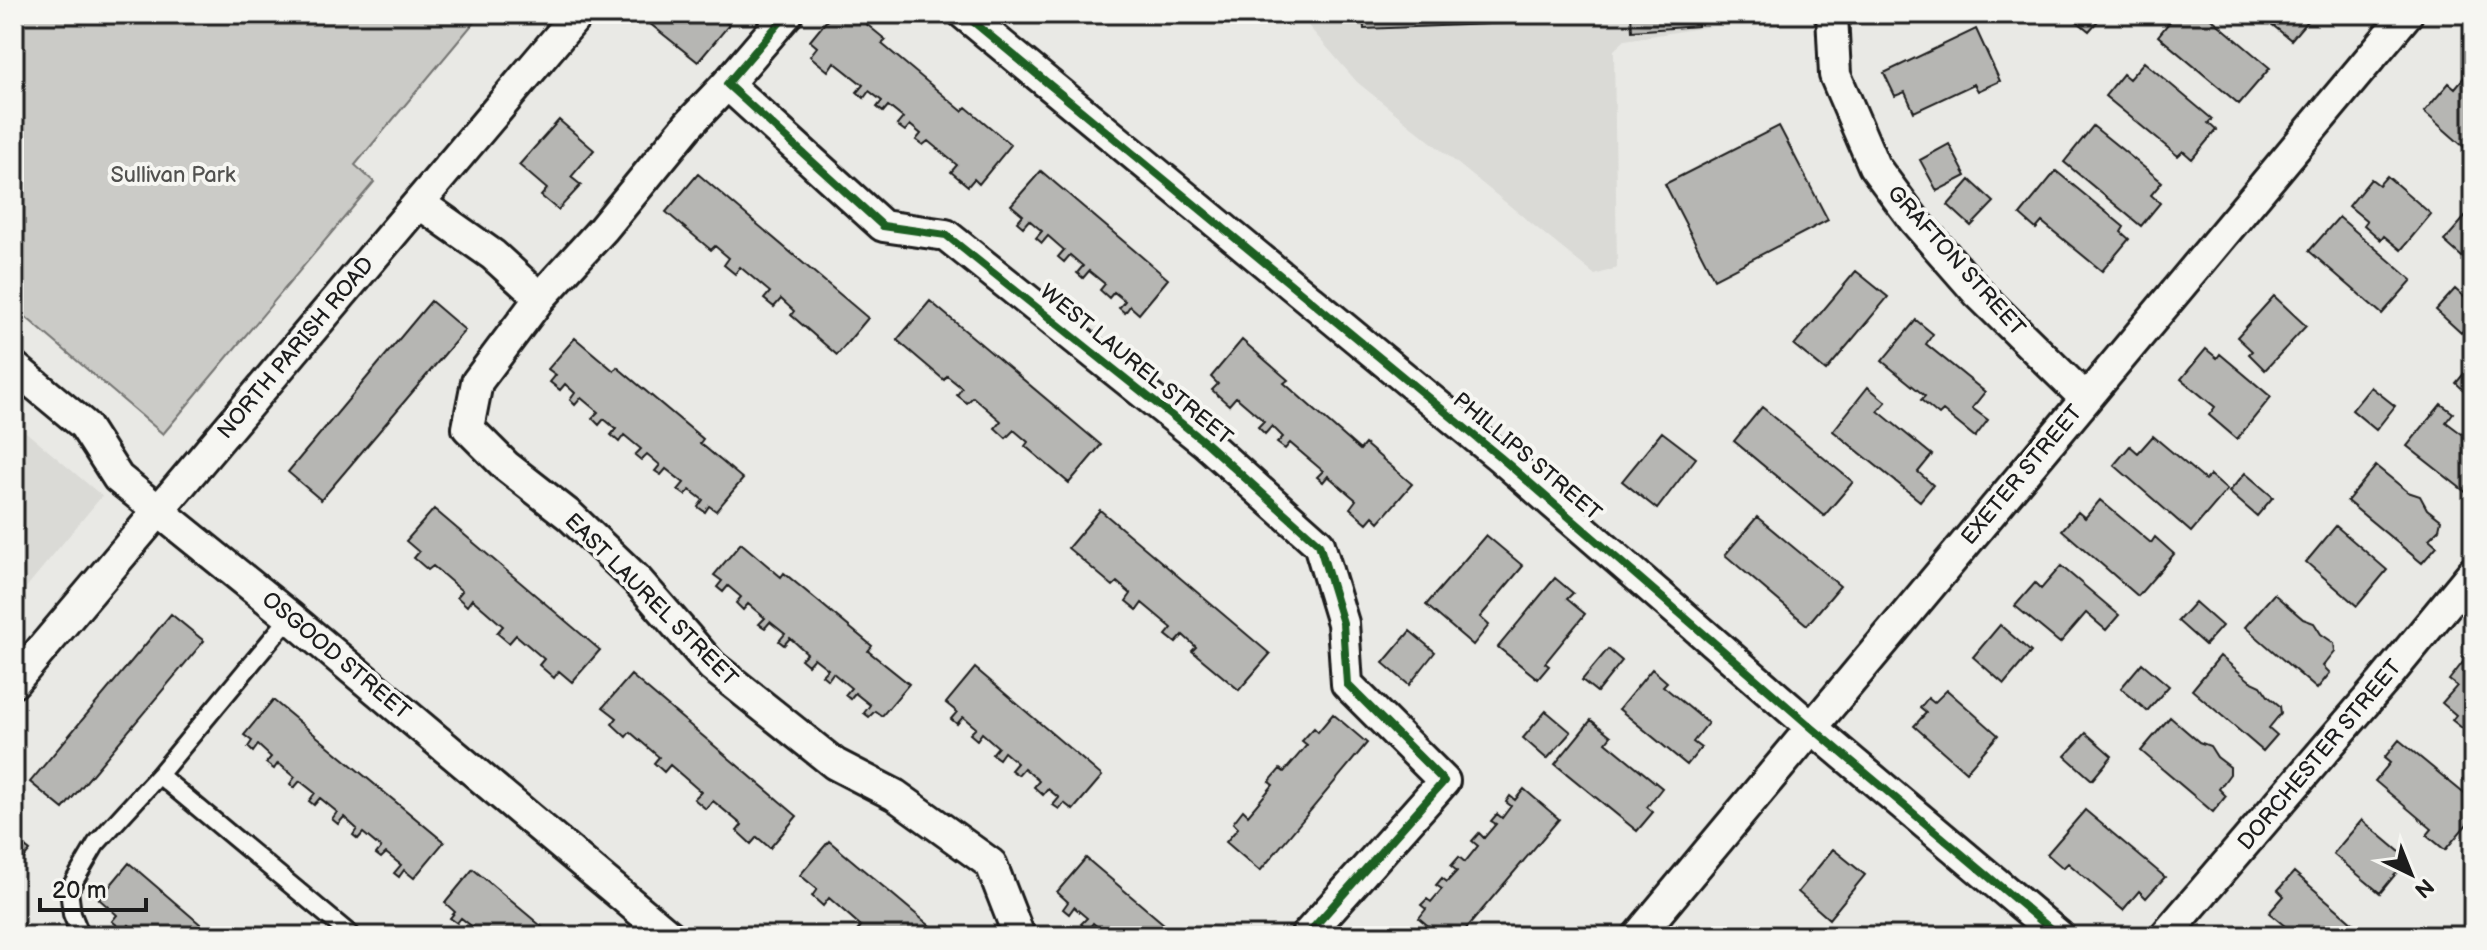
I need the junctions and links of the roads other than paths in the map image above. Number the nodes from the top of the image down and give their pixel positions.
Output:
1 (578, 14) edge
2 (787, 14) edge
3 (964, 14) edge
4 (1832, 14) edge
5 (2407, 14) edge
6 (727, 84) junction
7 (419, 203) junction
8 (540, 298) junction
9 (14, 367) edge
10 (2086, 399) junction
11 (157, 511) junction
12 (2473, 572) edge
13 (290, 617) junction
14 (14, 682) edge
15 (1811, 727) junction
16 (159, 775) junction
17 (1308, 935) edge
18 (81, 936) edge
19 (352, 936) edge
20 (670, 936) edge
21 (1019, 936) edge
22 (1638, 936) edge
23 (2059, 936) edge
24 (2165, 936) edge

1 - 7 street, NORTH PARISH ROAD
2 - 6 street
3 - 15 street, PHILLIPS STREET
4 - 10 street, GRAFTON STREET
5 - 10 street, EXETER STREET
6 - 8 street
6 - 17 street, WEST LAUREL STREET
7 - 8 street
7 - 11 street, NORTH PARISH ROAD
8 - 21 street, EAST LAUREL STREET
9 - 11 street, OSGOOD STREET
10 - 15 street, EXETER STREET
11 - 13 street, OSGOOD STREET
11 - 14 street, NORTH PARISH ROAD
12 - 24 street, DORCHESTER STREET
13 - 16 lane
13 - 20 street, OSGOOD STREET
15 - 22 street, EXETER STREET
15 - 23 street, PHILLIPS STREET
16 - 18 lane
16 - 19 lane

